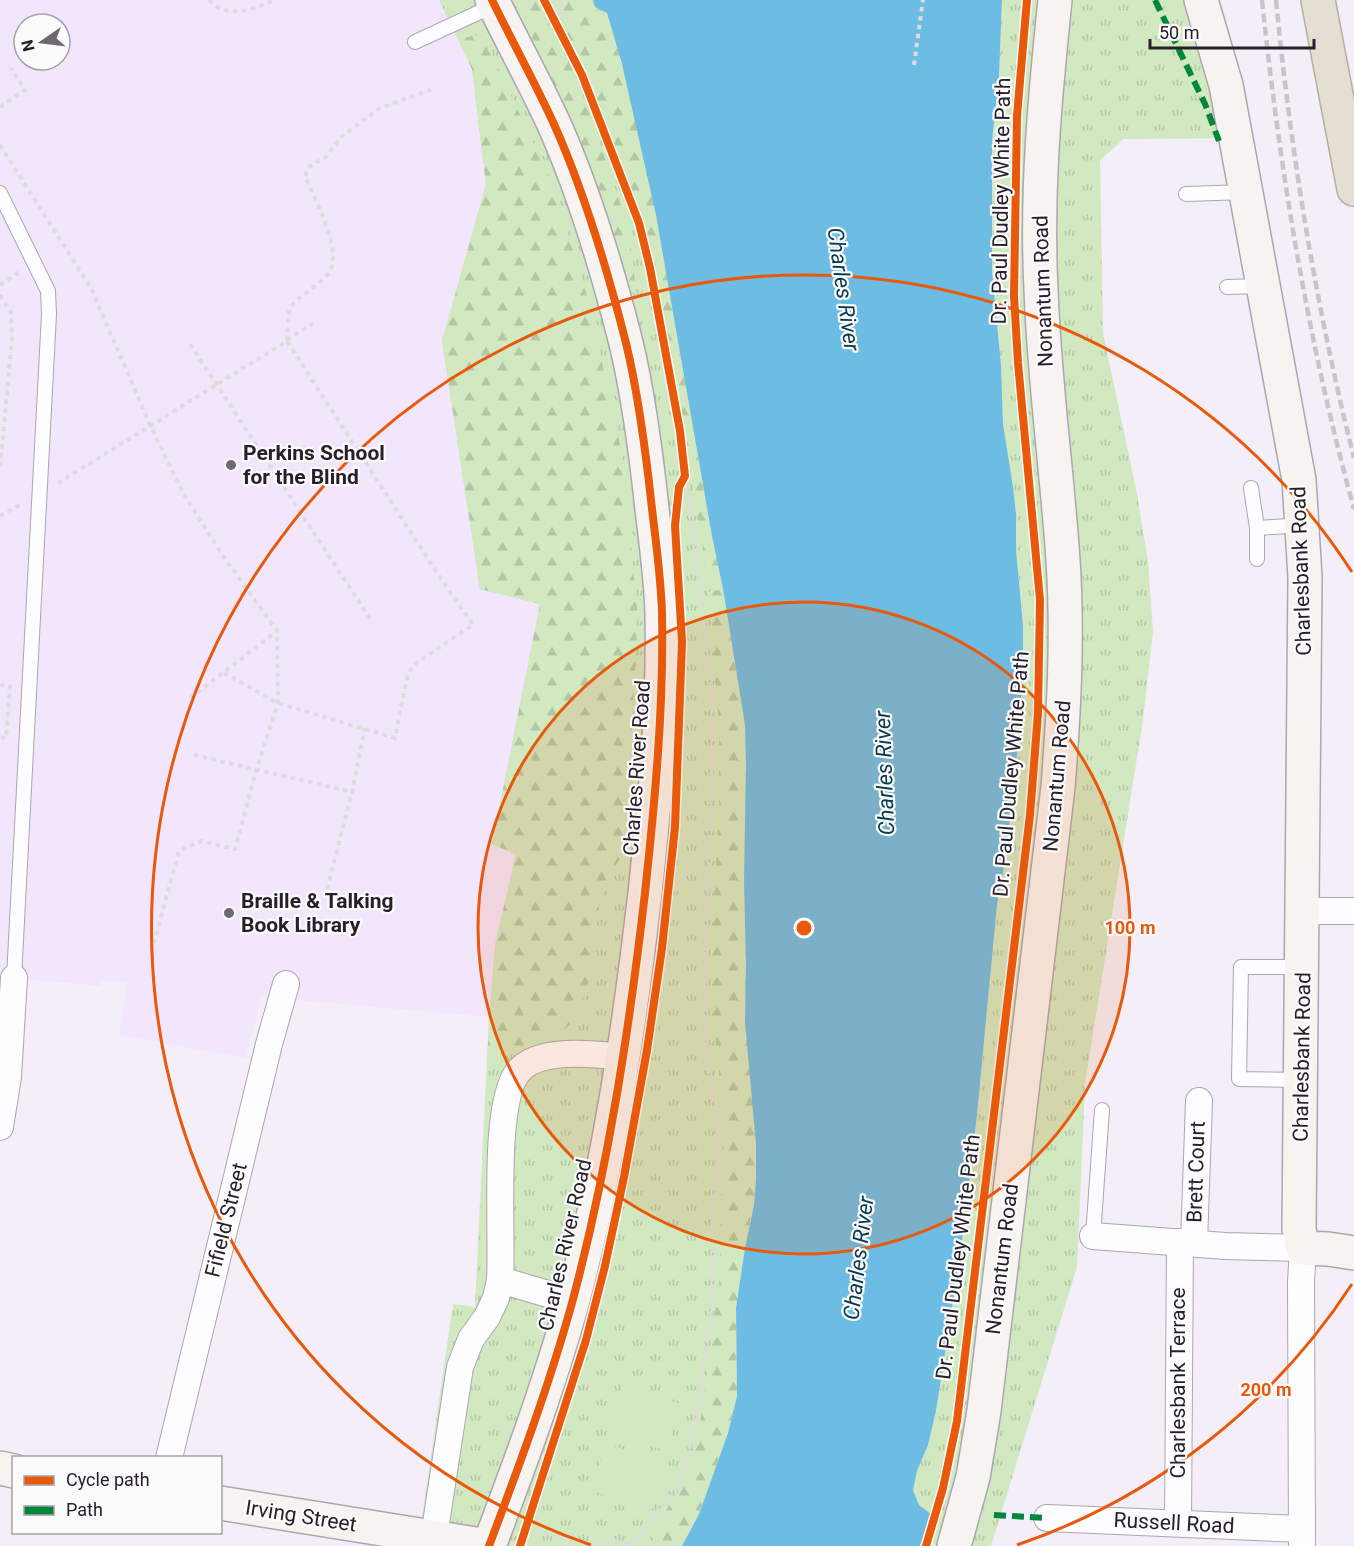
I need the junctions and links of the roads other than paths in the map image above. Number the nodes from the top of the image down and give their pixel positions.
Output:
1 (1055, 0) edge
2 (1201, 0) edge
3 (1318, 0) edge
4 (494, 3) edge
5 (416, 42) dead end
6 (1354, 189) edge
7 (1247, 192) junction
8 (0, 193) edge
9 (1186, 194) dead end
10 (1263, 286) junction
11 (1227, 287) dead end
12 (1251, 488) dead end
13 (1303, 525) junction
14 (1257, 528) junction
15 (1257, 559) dead end
16 (1354, 911) edge
17 (1303, 912) junction
18 (1303, 967) junction
19 (14, 978) joint
20 (286, 984) dead end
21 (623, 1057) junction
22 (1301, 1080) junction
23 (1199, 1101) dead end
24 (1102, 1110) dead end
25 (1, 1121) edge
26 (1300, 1153) junction
27 (1093, 1236) joint
28 (1187, 1242) junction
29 (1303, 1248) junction
30 (1354, 1253) edge
31 (500, 1280) junction
32 (572, 1301) junction
33 (169, 1456) edge
34 (222, 1503) edge
35 (1047, 1518) dead end
36 (1178, 1523) junction
37 (434, 1536) junction
38 (1301, 1538) edge
39 (489, 1546) edge
40 (954, 1546) edge

1 - 40 street, Nonantum Road
2 - 7 street, Charlesbank Road
3 - 6 highway
4 - 5 lane
4 - 21 street, Charles River Road
7 - 9 lane
7 - 10 street, Charlesbank Road
8 - 19 lane
10 - 11 lane
10 - 13 street, Charlesbank Road
12 - 14 lane
13 - 14 lane
13 - 17 street, Charlesbank Road
14 - 15 lane
16 - 17 street
17 - 18 street, Charlesbank Road
18 - 22 street, Charlesbank Road
18 - 22 lane
19 - 25 street
20 - 33 street, Fifield Street
21 - 31 street
21 - 32 street, Charles River Road
22 - 26 street, Charlesbank Road
23 - 28 street, Brett Court
24 - 27 lane
26 - 29 street, Charlesbank Road
26 - 30 street, Charlesbank Road
27 - 28 street
28 - 29 street
28 - 36 street, Charlesbank Terrace
29 - 30 street
29 - 38 street, Charlesbank Road
31 - 32 street, Charles River Road
31 - 37 street
32 - 39 street, Charles River Road
34 - 37 street, Irving Street
35 - 36 street, Russell Road
36 - 38 street, Russell Road
37 - 39 street, Irving Street

